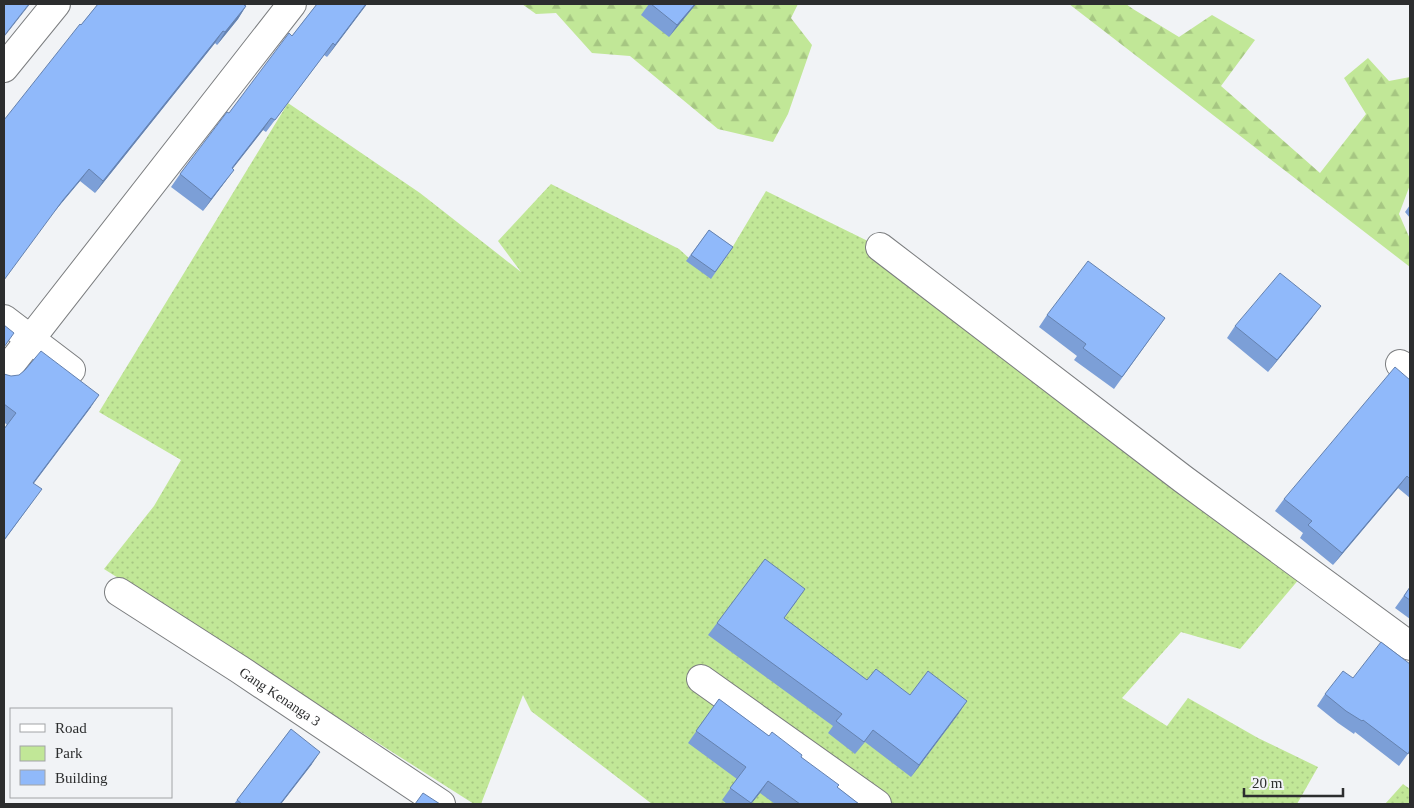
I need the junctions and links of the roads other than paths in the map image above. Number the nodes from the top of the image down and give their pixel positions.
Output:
1 (56, 4) edge
2 (292, 4) edge
3 (4, 68) edge
4 (880, 247) dead end
5 (4, 319) edge
6 (30, 339) junction
7 (71, 370) dead end
8 (4, 373) edge
9 (119, 592) dead end
10 (1410, 646) edge
11 (701, 679) dead end
12 (442, 804) edge
13 (877, 804) edge

1 - 3 street
2 - 6 street
4 - 10 street
5 - 6 street
6 - 7 street
6 - 8 street
9 - 12 street, Gang Kenanga 3
11 - 13 street

